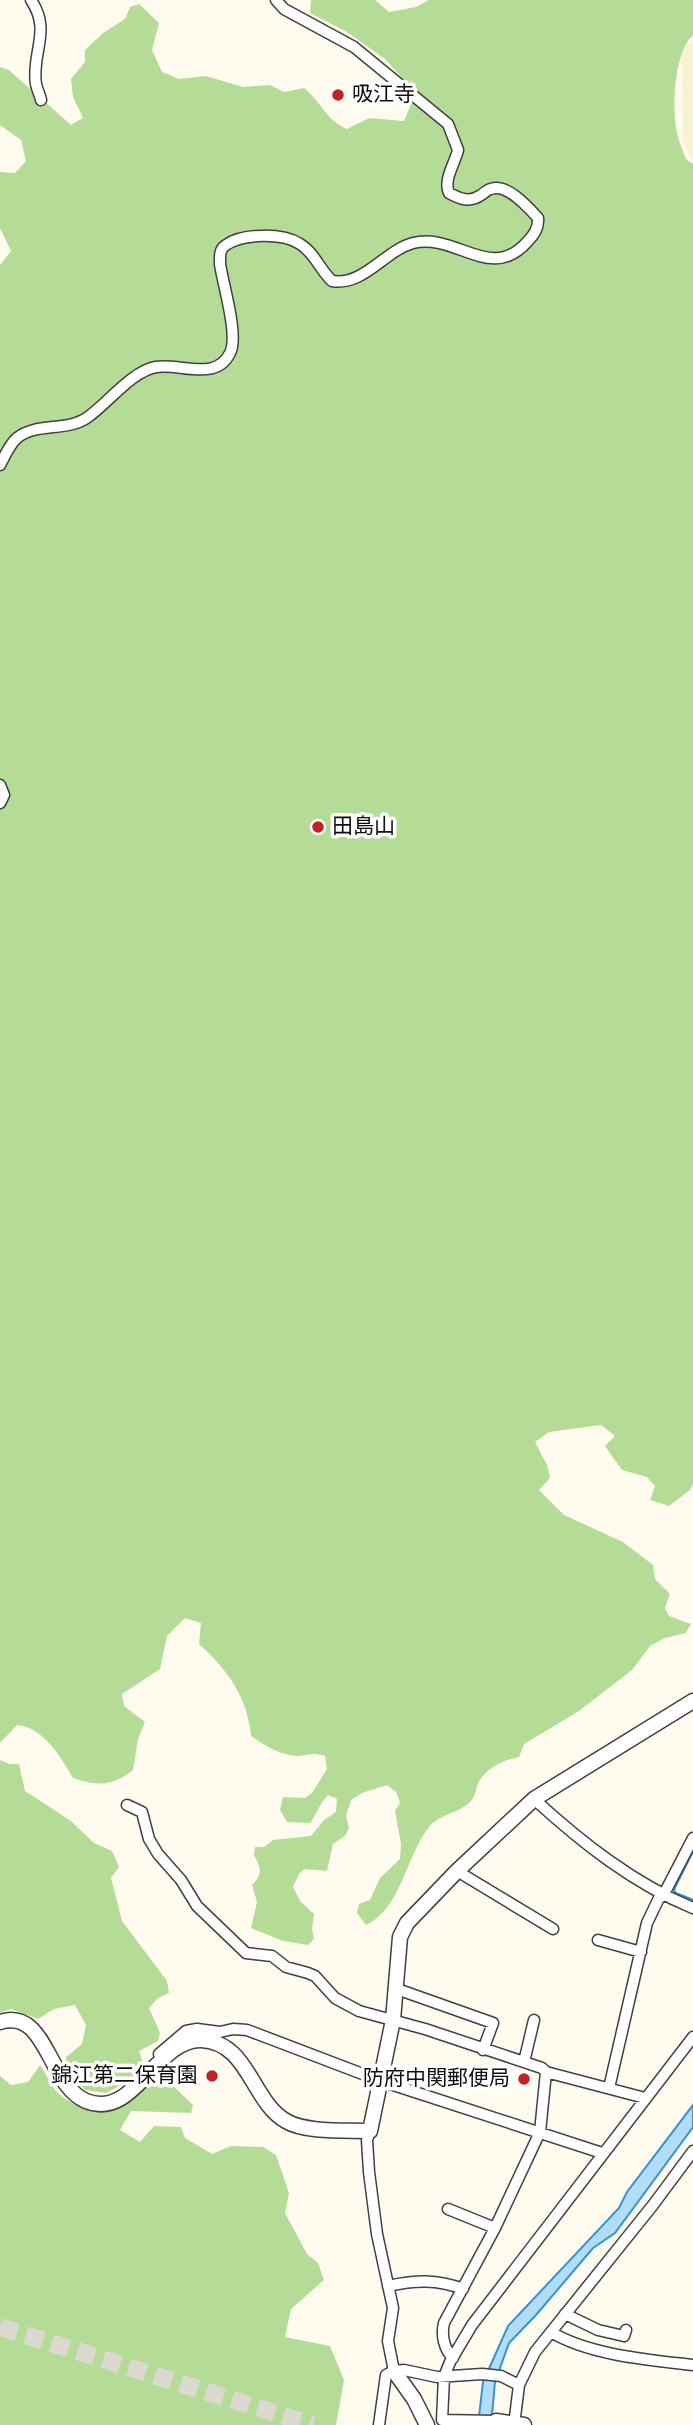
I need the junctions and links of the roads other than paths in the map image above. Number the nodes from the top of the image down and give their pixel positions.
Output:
1 (31, 0) edge
2 (276, 0) edge
3 (41, 100) dead end
4 (0, 465) edge
5 (0, 785) edge
6 (0, 803) edge
7 (693, 1701) edge
8 (534, 1799) junction
9 (127, 1805) dead end
10 (693, 1838) edge
11 (457, 1871) junction
12 (663, 1896) junction
13 (693, 1908) edge
14 (553, 1929) dead end
15 (598, 1940) dead end
16 (641, 1952) junction
17 (394, 1989) junction
18 (393, 2020) junction
19 (534, 2020) dead end
20 (0, 2022) edge
21 (693, 2036) edge
22 (484, 2050) junction
23 (524, 2063) junction
24 (546, 2072) junction
25 (149, 2073) junction
26 (381, 2081) junction
27 (609, 2088) junction
28 (645, 2098) junction
29 (370, 2131) junction
30 (540, 2132) junction
31 (693, 2151) edge
32 (602, 2153) junction
33 (448, 2208) dead end
34 (495, 2228) junction
35 (388, 2286) junction
36 (463, 2289) junction
37 (565, 2315) junction
38 (626, 2330) dead end
39 (551, 2332) junction
40 (453, 2358) junction
41 (693, 2365) edge
42 (394, 2371) junction
43 (444, 2377) junction
44 (519, 2385) junction
45 (496, 2421) joint
46 (379, 2425) edge
47 (427, 2425) edge
48 (514, 2425) edge
49 (524, 2425) edge

1 - 3 street
2 - 4 street
5 - 6 street
7 - 8 street
8 - 11 street
8 - 12 street
9 - 18 street
10 - 12 street
11 - 14 street
11 - 17 street
12 - 13 street
12 - 16 street
15 - 16 street
16 - 27 street
17 - 18 street
17 - 22 street
18 - 22 street
18 - 26 street
19 - 23 street
20 - 25 street
21 - 28 street
22 - 23 street
23 - 24 street
24 - 27 street
24 - 30 street
25 - 26 street
25 - 29 street
26 - 29 street
26 - 30 street
27 - 28 street
28 - 32 street
29 - 35 street
30 - 32 street
30 - 34 street
31 - 37 street
32 - 40 street
33 - 34 street
34 - 36 street
35 - 36 street
35 - 42 street
36 - 40 street
37 - 38 street
37 - 39 street
39 - 41 street
39 - 44 street
40 - 43 street
42 - 43 street
42 - 46 street
42 - 47 street
43 - 44 street
43 - 45 street
44 - 48 street
45 - 48 street
48 - 49 street

